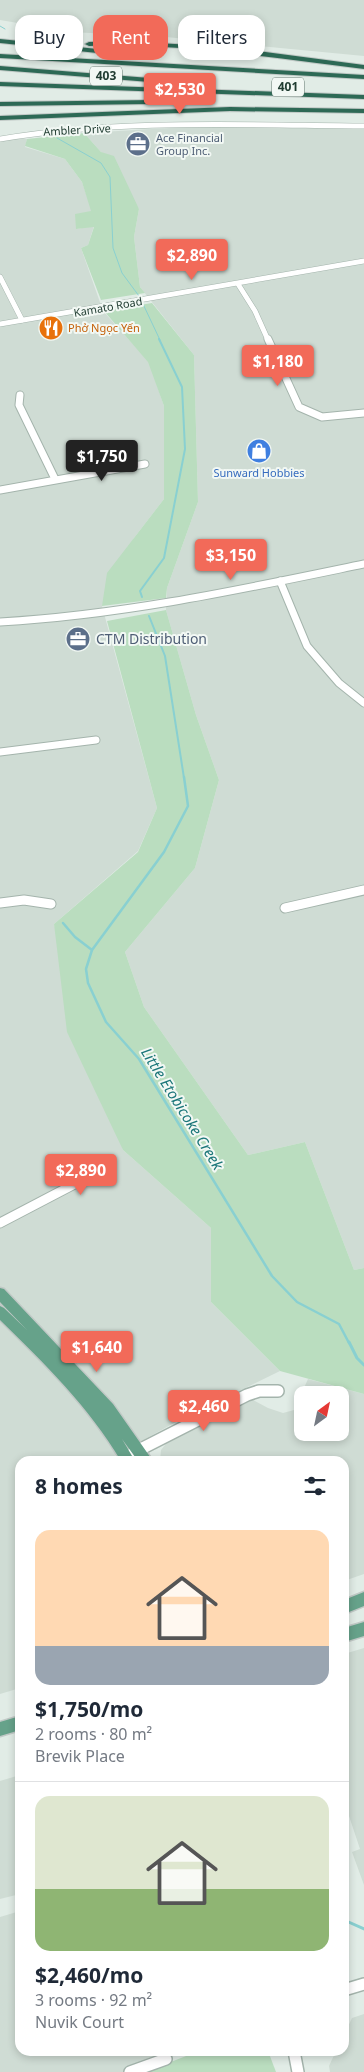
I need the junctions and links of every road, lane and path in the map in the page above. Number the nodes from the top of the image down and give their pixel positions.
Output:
1 (0, 41) edge
2 (83, 44) tunnel mouth
3 (15, 45) tunnel mouth
4 (15, 45) tunnel mouth
5 (0, 49) edge
6 (83, 51) tunnel mouth
7 (0, 56) edge
8 (364, 67) edge
9 (0, 68) edge
10 (331, 75) junction
11 (0, 77) edge
12 (364, 77) edge
13 (0, 84) edge
14 (212, 85) junction
15 (364, 90) edge
16 (364, 97) edge
17 (101, 103) junction
18 (0, 104) edge
19 (364, 106) edge
20 (0, 108) edge
21 (364, 111) edge
22 (0, 118) edge
23 (364, 126) edge
24 (0, 139) edge
25 (364, 261) edge
26 (0, 277) edge
27 (238, 284) junction
28 (22, 320) junction
29 (0, 324) edge
30 (20, 395) dead end
31 (364, 413) edge
32 (145, 464) dead end
33 (55, 479) junction
34 (0, 490) edge
35 (364, 564) edge
36 (280, 581) junction
37 (0, 622) edge
38 (364, 703) edge
39 (96, 740) dead end
40 (0, 752) edge
41 (364, 890) edge
42 (0, 903) edge
43 (51, 904) dead end
44 (285, 908) dead end
45 (108, 1166) dead end
46 (0, 1223) edge
47 (0, 1293) edge
48 (0, 1312) edge
49 (278, 1391) dead end
50 (125, 1456) edge
51 (142, 1456) edge
52 (364, 1599) edge
53 (349, 1604) edge
54 (364, 1629) edge
55 (349, 1634) edge
56 (15, 1724) edge
57 (0, 1729) edge
58 (364, 1984) edge
59 (349, 1988) edge
60 (295, 2056) edge
61 (166, 2059) dead end
62 (130, 2072) edge
63 (298, 2072) edge

1 - 3 highway
2 - 8 highway
4 - 5 highway
6 - 10 highway
7 - 10 highway, 401
9 - 14 highway, 403
10 - 12 highway, 401
11 - 14 highway, 401
13 - 16 highway, 401
14 - 15 highway, 401
17 - 18 highway, 401
17 - 19 highway, 401
17 - 20 highway
21 - 22 highway
23 - 24 street, Ambler Drive
25 - 27 street, Kamato Road
26 - 28 street
27 - 28 street, Kamato Road
27 - 31 street
28 - 29 street, Kamato Road
30 - 33 street
32 - 33 street
33 - 34 street
35 - 36 street
36 - 37 street
36 - 38 street
39 - 40 street
41 - 44 street
42 - 43 street
45 - 46 street
47 - 51 main road
48 - 50 main road
49 - 51 street
52 - 53 main road
54 - 55 main road
56 - 57 main road
58 - 59 street
60 - 63 street
61 - 62 street

